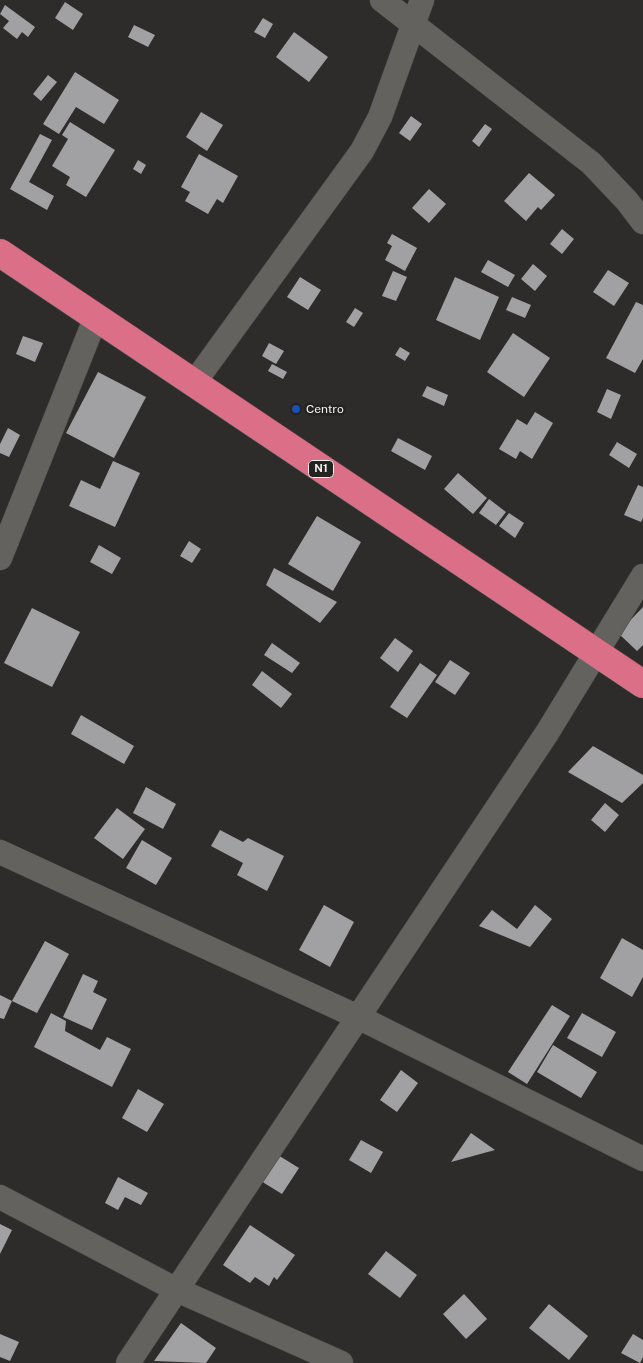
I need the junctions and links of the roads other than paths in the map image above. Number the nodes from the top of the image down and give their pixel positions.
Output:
1 (382, 0) edge
2 (422, 0) edge
3 (412, 23) junction
4 (643, 222) edge
5 (0, 253) edge
6 (96, 317) junction
7 (194, 383) junction
8 (0, 558) edge
9 (643, 576) edge
10 (596, 653) junction
11 (643, 684) edge
12 (0, 852) edge
13 (358, 1016) junction
14 (643, 1159) edge
15 (0, 1197) edge
16 (177, 1290) junction
17 (128, 1363) edge
18 (341, 1363) edge

1 - 3 street
2 - 3 street
3 - 4 street
3 - 7 street
5 - 6 highway, N1
6 - 7 highway, N1
6 - 8 street
7 - 10 highway, N1
9 - 10 street
10 - 11 highway, N1
10 - 13 street
12 - 13 street
13 - 14 street
13 - 16 street
15 - 16 street
16 - 17 street
16 - 18 street

